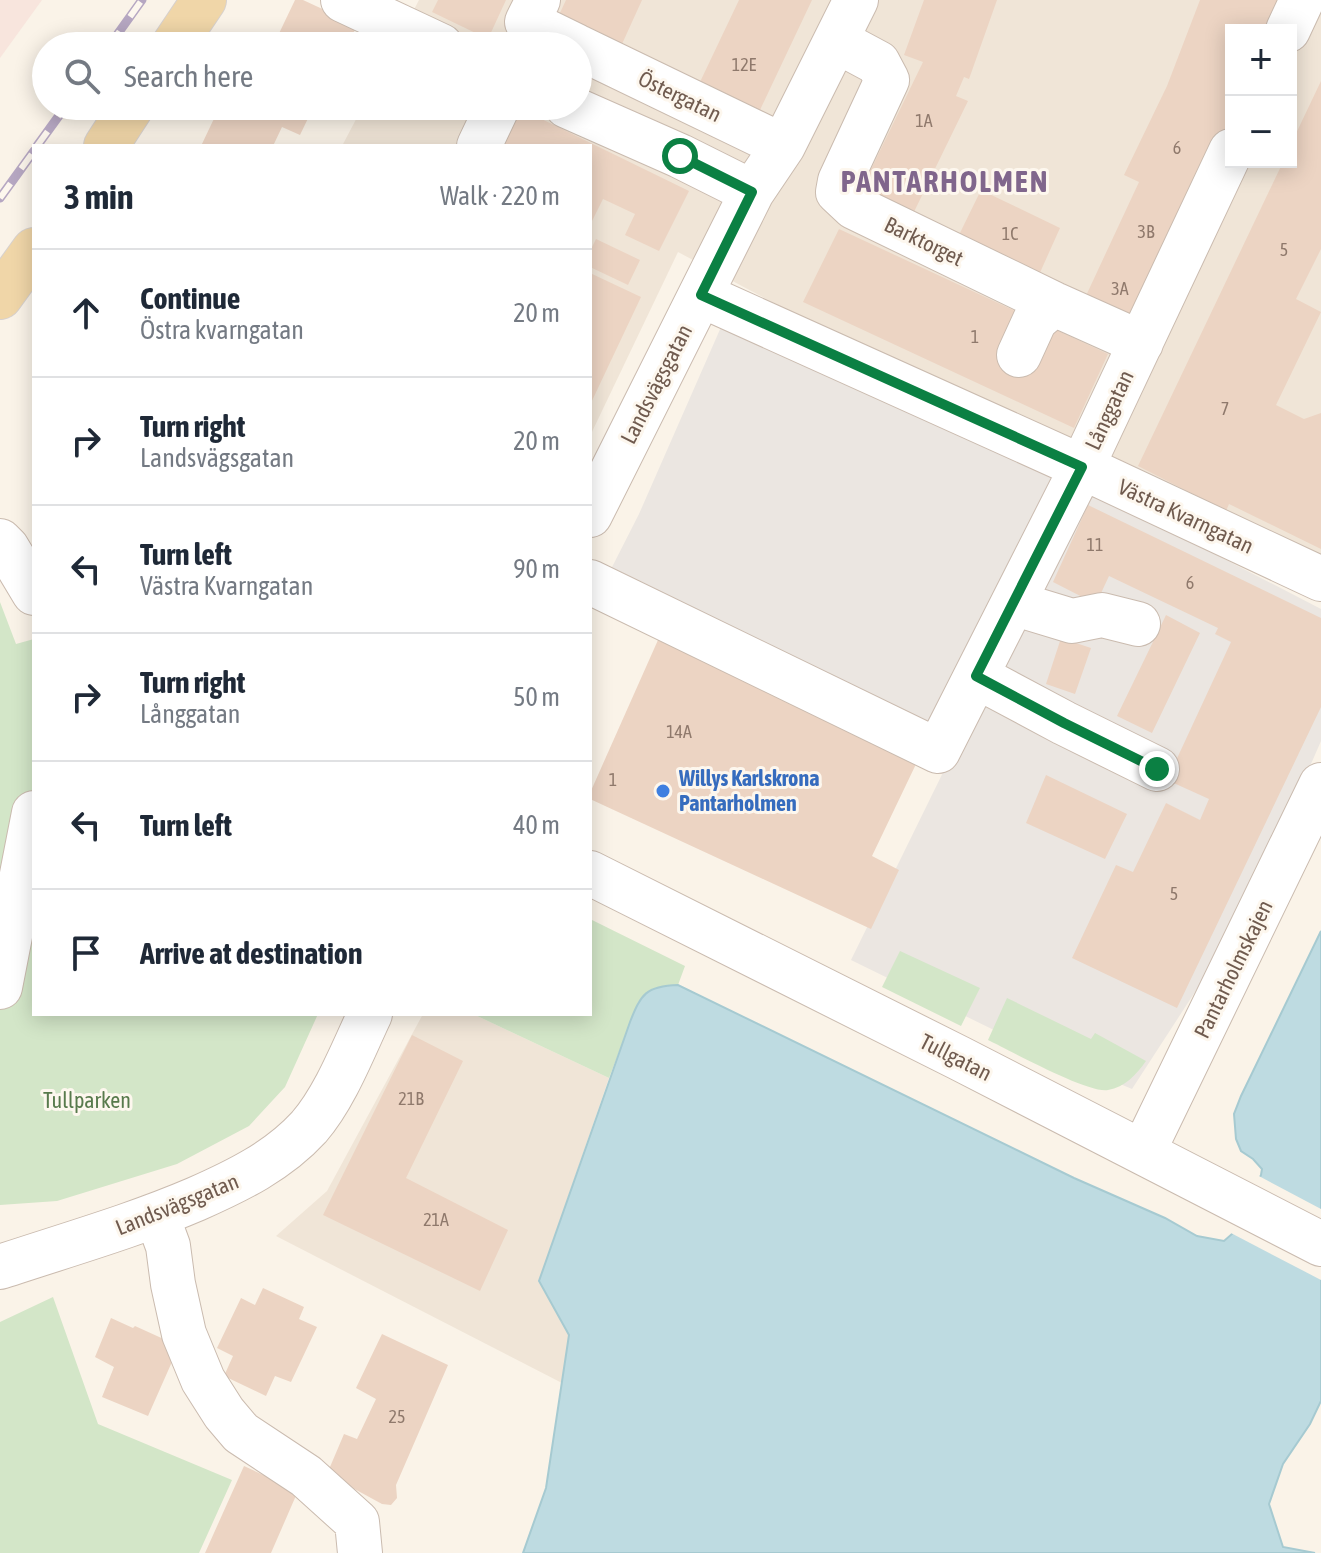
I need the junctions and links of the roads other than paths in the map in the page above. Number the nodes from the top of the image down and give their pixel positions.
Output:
1 (204, 0) edge
2 (343, 0) edge
3 (538, 0) edge
4 (856, 0) edge
5 (1302, 0) edge
6 (1291, 24) edge
7 (182, 32) edge
8 (411, 32) edge
9 (548, 32) edge
10 (837, 41) junction
11 (592, 53) edge
12 (592, 117) edge
13 (123, 120) edge
14 (491, 120) edge
15 (107, 144) edge
16 (480, 144) edge
17 (783, 146) junction
18 (1225, 164) edge
19 (752, 192) junction
20 (32, 253) edge
21 (701, 295) junction
22 (0, 297) edge
23 (1054, 304) junction
24 (1141, 343) junction
25 (1019, 355) dead end
26 (1064, 447) junction
27 (592, 511) edge
28 (0, 541) edge
29 (1321, 579) edge
30 (592, 583) edge
31 (32, 590) edge
32 (1013, 603) junction
33 (1138, 624) dead end
34 (976, 676) junction
35 (1157, 769) dead end
36 (1321, 785) edge
37 (32, 823) edge
38 (592, 874) edge
39 (0, 987) edge
40 (369, 1016) edge
41 (1143, 1152) junction
42 (157, 1216) junction
43 (1321, 1244) edge
44 (0, 1267) edge
45 (360, 1553) edge

1 - 7 main road
2 - 8 street
3 - 9 street, Östergatan
4 - 10 street, Landsvägsgatan
5 - 6 street
10 - 17 street, Landsvägsgatan
10 - 23 street, Barktorget
11 - 17 street, Östergatan
12 - 19 street
13 - 15 main road
14 - 16 street
17 - 19 street, Landsvägsgatan
18 - 24 street, Långgatan
19 - 21 street, Landsvägsgatan
20 - 22 main road
21 - 26 street, Västra Kvarngatan
21 - 27 street, Landsvägsgatan
23 - 24 street, Barktorget
23 - 25 street
24 - 26 street, Långgatan
26 - 29 street, Västra Kvarngatan
26 - 32 street, Långgatan
28 - 31 street
30 - 34 street, Långgatan
32 - 33 street
32 - 34 street, Långgatan
34 - 35 street
36 - 41 street, Pantarholmskajen
37 - 39 street
38 - 41 street, Tullgatan
40 - 42 street, Landsvägsgatan
41 - 43 street, Tullgatan
42 - 44 street, Landsvägsgatan
42 - 45 street

